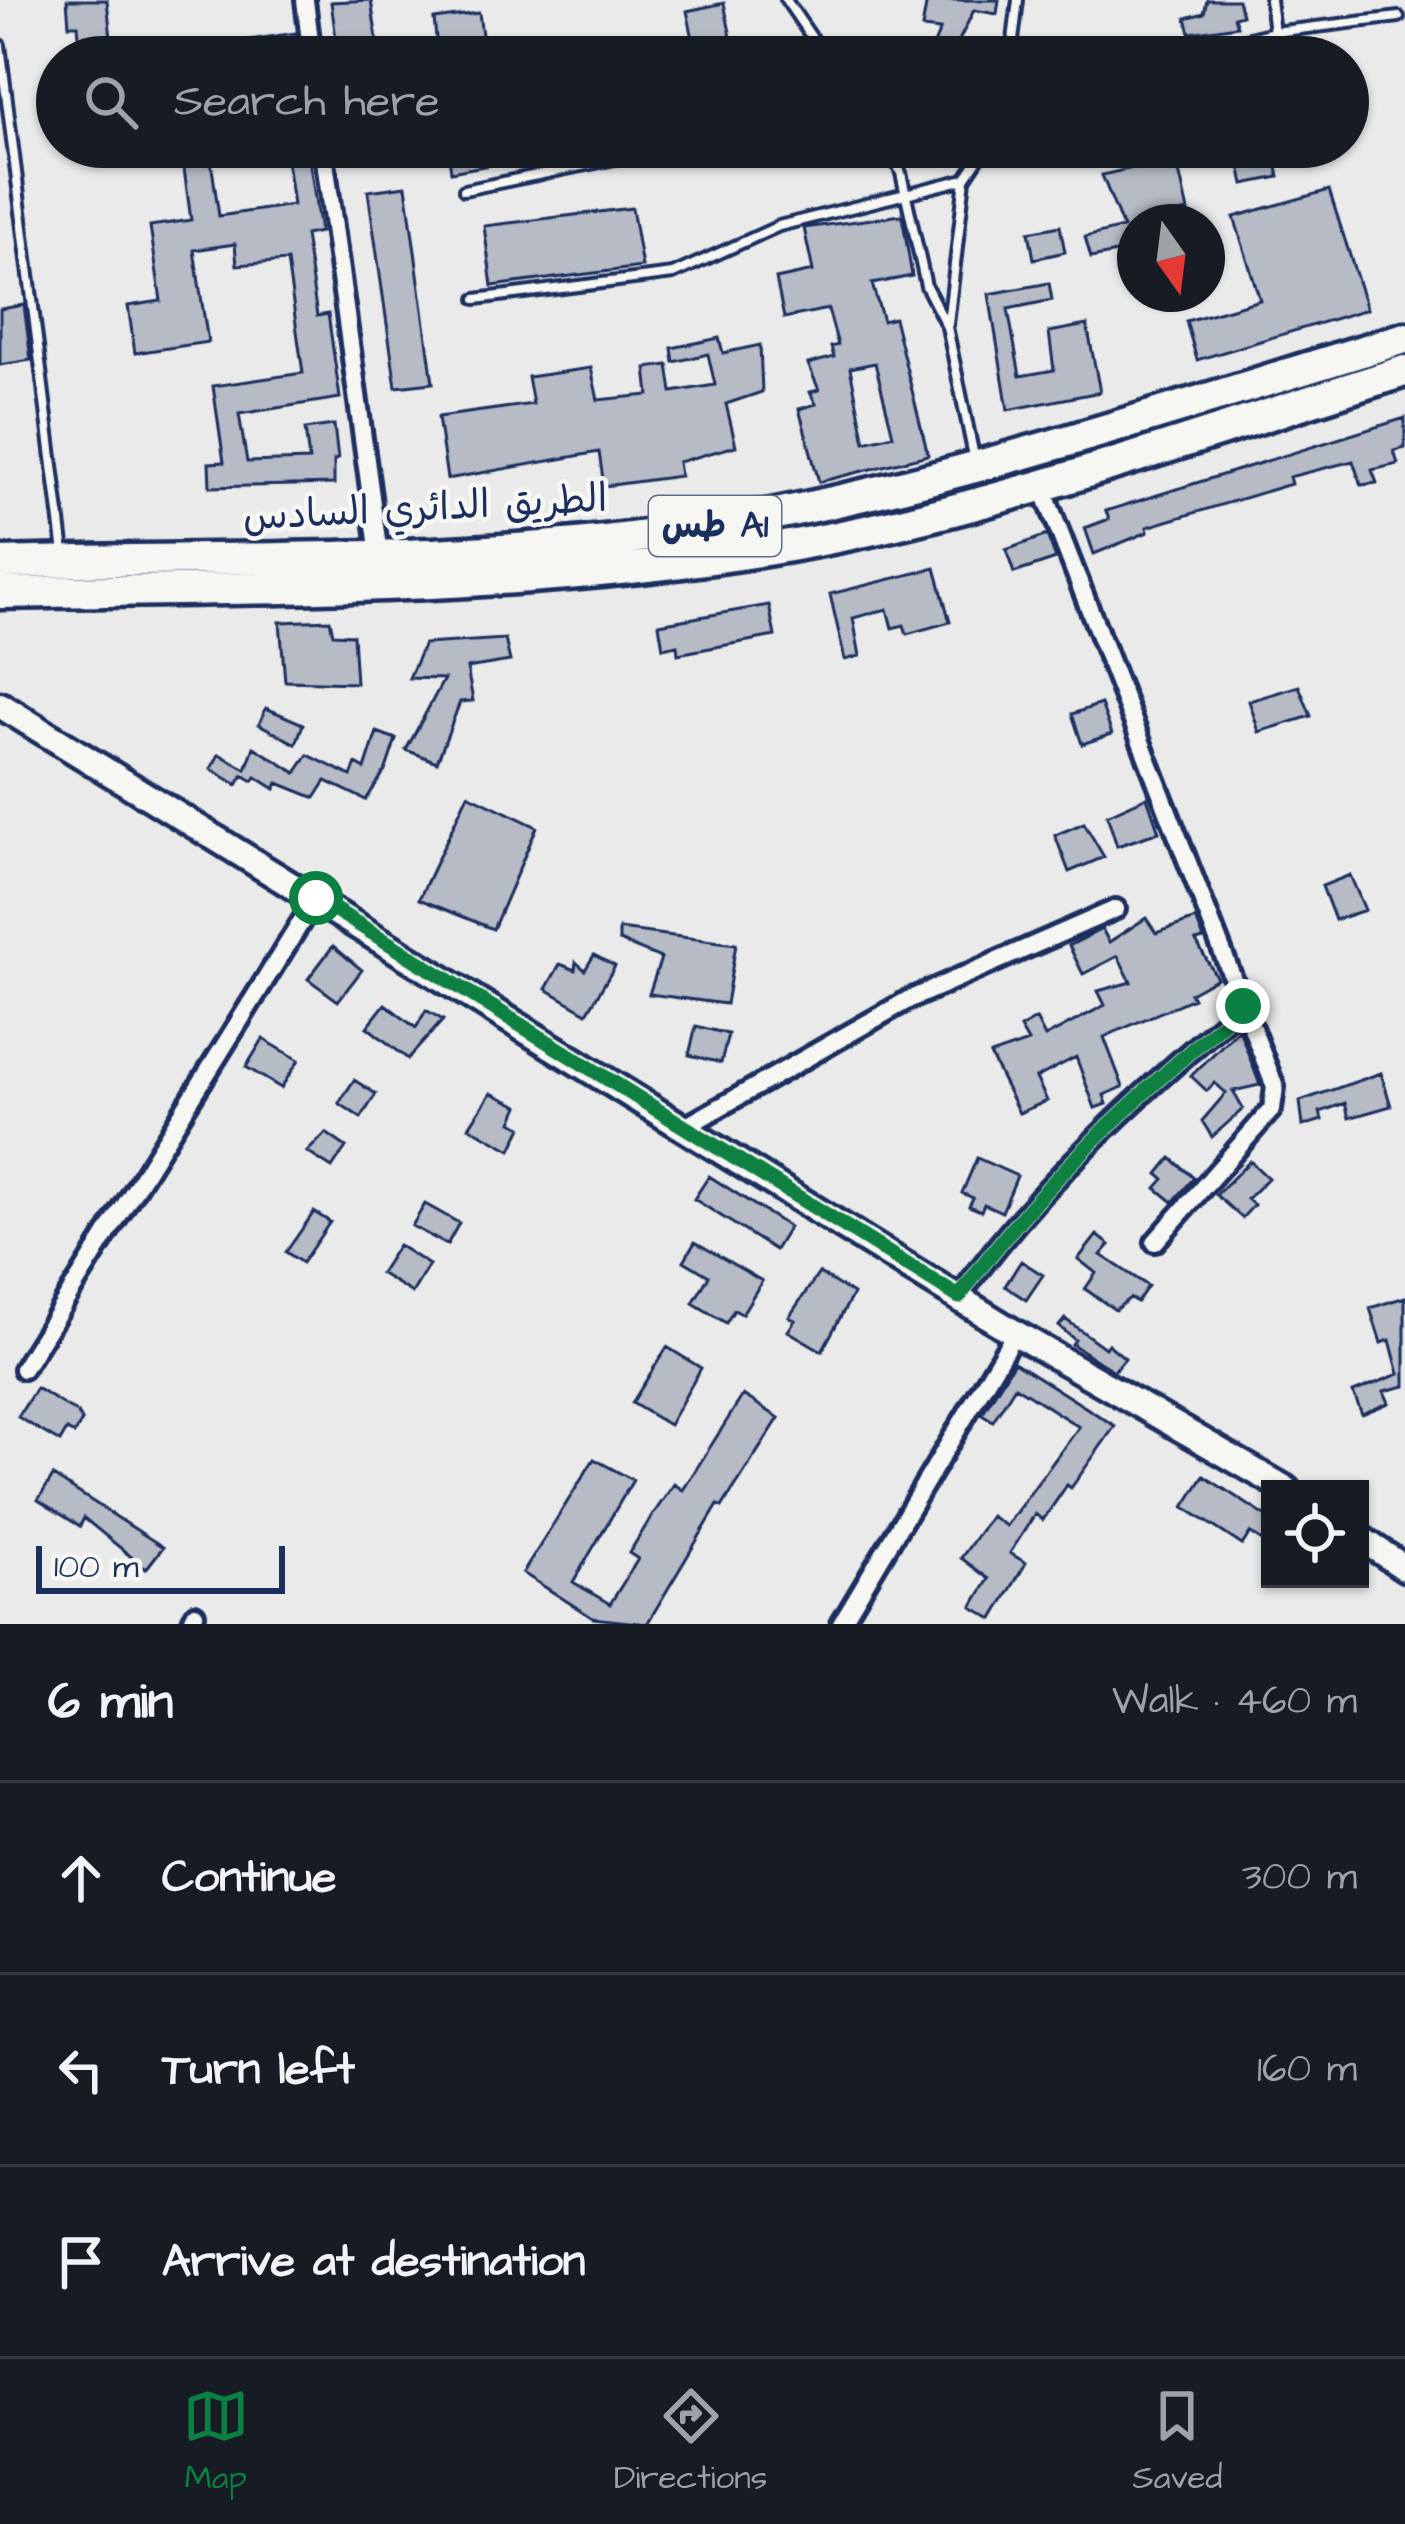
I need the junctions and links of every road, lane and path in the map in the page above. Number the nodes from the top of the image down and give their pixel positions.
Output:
1 (305, 0) edge
2 (786, 0) edge
3 (1018, 0) edge
4 (1270, 0) edge
5 (1399, 17) dead end
6 (1274, 32) junction
7 (309, 36) edge
8 (811, 36) edge
9 (1014, 36) edge
10 (1258, 36) edge
11 (0, 45) edge
12 (326, 168) edge
13 (571, 168) edge
14 (896, 168) edge
15 (972, 168) edge
16 (964, 179) junction
17 (464, 190) dead end
18 (905, 193) junction
19 (476, 299) dead end
20 (947, 327) junction
21 (1405, 338) edge
22 (1405, 371) edge
23 (976, 468) junction
24 (1041, 484) junction
25 (984, 501) junction
26 (658, 533) junction
27 (379, 554) junction
28 (65, 561) junction
29 (0, 563) edge
30 (661, 565) junction
31 (380, 586) junction
32 (0, 593) edge
33 (0, 705) edge
34 (316, 898) junction
35 (1116, 909) dead end
36 (1243, 1006) junction
37 (685, 1126) junction
38 (1155, 1242) dead end
39 (959, 1297) junction
40 (1016, 1333) junction
41 (23, 1369) dead end
42 (1270, 1480) edge
43 (1369, 1544) edge
44 (1405, 1568) edge
45 (841, 1624) edge

1 - 7 street
2 - 8 lane
3 - 9 lane
4 - 6 lane
5 - 6 lane
6 - 10 lane
11 - 28 lane
12 - 27 street
13 - 17 lane
14 - 18 lane
15 - 16 lane
16 - 18 lane
16 - 20 lane
18 - 19 lane
18 - 20 lane
20 - 23 lane
21 - 23 highway, الطريق الدائري السادس / طس A1
22 - 24 highway, الطريق الدائري السادس / طس A1
23 - 25 highway
23 - 26 highway, الطريق الدائري السادس / طس A1
24 - 25 highway, الطريق الدائري السادس / طس A1
24 - 36 street
25 - 30 highway, الطريق الدائري السادس / طس A1
26 - 27 highway, الطريق الدائري السادس / طس A1
26 - 30 highway
27 - 28 highway, الطريق الدائري السادس / طس A1
27 - 31 street
28 - 29 highway, الطريق الدائري السادس / طس A1
30 - 31 highway, الطريق الدائري السادس / طس A1
31 - 32 highway, الطريق الدائري السادس / طس A1
33 - 34 main road
34 - 37 main road
34 - 41 street
35 - 37 street
36 - 38 street
36 - 39 street
37 - 39 main road
39 - 40 main road
40 - 42 main road
40 - 45 street
43 - 44 main road

